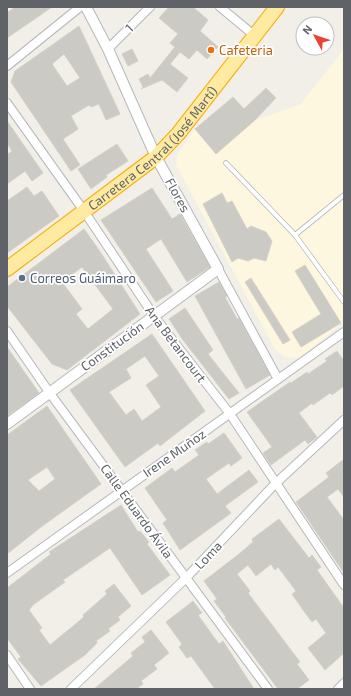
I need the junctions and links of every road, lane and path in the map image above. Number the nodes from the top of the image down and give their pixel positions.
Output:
1 (80, 7) edge
2 (86, 7) edge
3 (150, 7) edge
4 (220, 7) edge
5 (277, 7) edge
6 (255, 36) junction
7 (108, 49) junction
8 (7, 66) edge
9 (7, 104) edge
10 (156, 156) junction
11 (226, 163) dead end
12 (344, 194) edge
13 (84, 211) junction
14 (295, 234) junction
15 (7, 269) edge
16 (218, 269) junction
17 (344, 302) edge
18 (154, 316) junction
19 (7, 331) edge
20 (343, 334) edge
21 (278, 379) junction
22 (49, 392) junction
23 (230, 414) junction
24 (344, 420) edge
25 (7, 424) edge
26 (275, 484) junction
27 (122, 491) junction
28 (7, 573) edge
29 (186, 578) junction
30 (344, 584) edge
31 (7, 654) edge
32 (344, 683) edge
33 (30, 689) edge
34 (71, 689) edge
35 (268, 689) edge
36 (338, 689) edge

1 - 8 street
2 - 7 street, Flores
3 - 7 street, 1
4 - 6 street
5 - 6 highway, Carretera Central (José Martí)
6 - 10 highway, Carretera Central (José Martí)
7 - 10 street, Flores
9 - 13 street, Ana Betancourt
10 - 13 highway, Carretera Central (José Martí)
10 - 16 street, Flores
11 - 14 lane
12 - 14 lane
13 - 15 highway, Carretera Central (José Martí)
13 - 18 street, Ana Betancourt
14 - 17 lane
16 - 18 street, Constitución
16 - 21 street, Flores
18 - 22 street, Constitución
18 - 23 street, Ana Betancourt
19 - 22 street, Calle Eduardo Ávila
20 - 21 street, Irene Muñoz
21 - 23 street, Irene Muñoz
22 - 25 street, Constitución
22 - 27 street, Calle Eduardo Ávila
23 - 26 street, Ana Betancourt
23 - 27 street, Irene Muñoz
24 - 26 street, Loma
26 - 29 street, Loma
26 - 30 street, Ana Betancourt
27 - 28 street, Irene Muñoz
27 - 29 street, Calle Eduardo Ávila
29 - 34 street, Loma
29 - 35 street, Calle Eduardo Ávila
31 - 33 street
32 - 36 street

